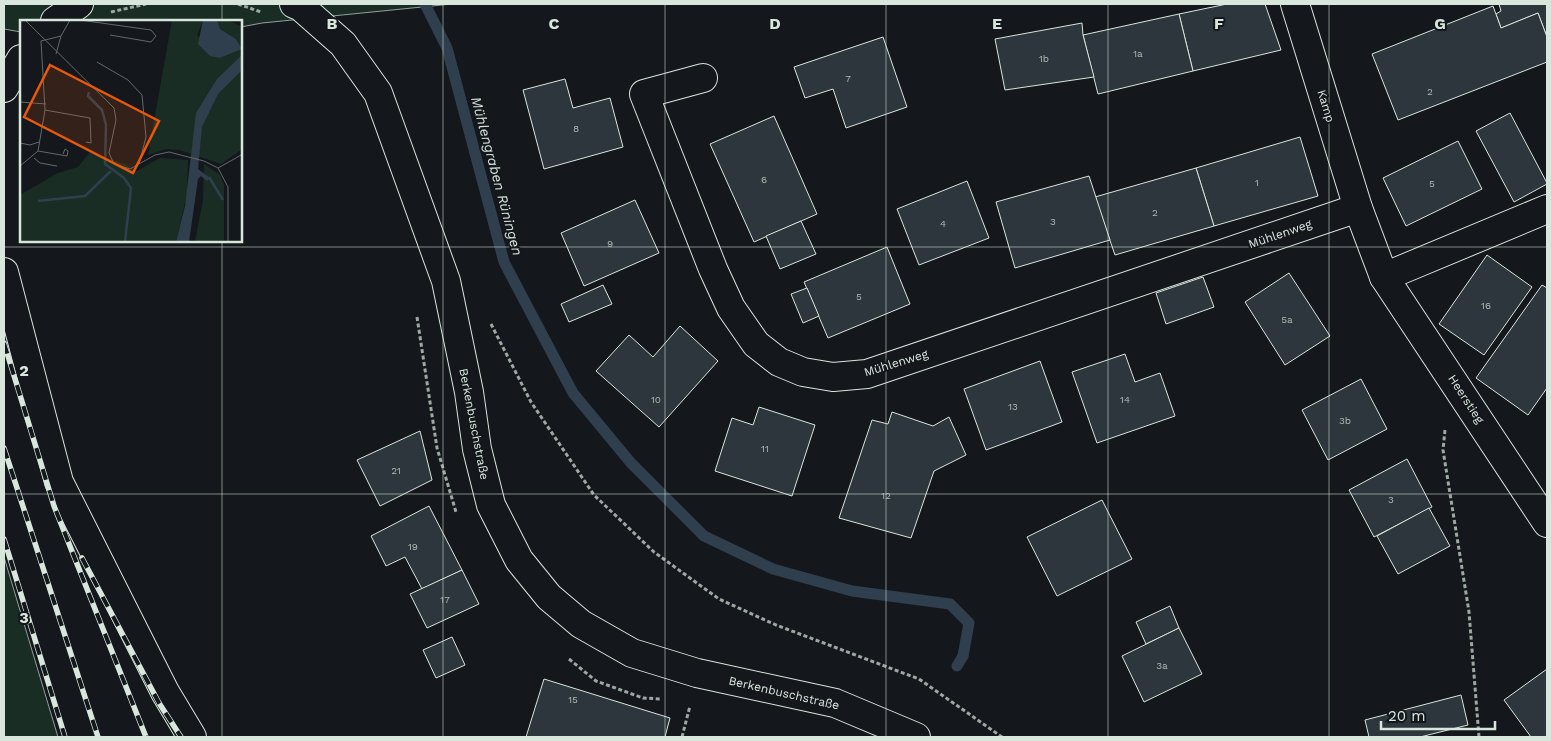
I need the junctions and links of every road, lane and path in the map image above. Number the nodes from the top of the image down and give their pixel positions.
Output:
1 (79, 4) edge
2 (146, 4) edge
3 (294, 4) edge
4 (1295, 4) edge
5 (104, 14) dead end
6 (56, 20) edge
7 (20, 61) edge
8 (704, 78) dead end
9 (4, 88) edge
10 (1358, 208) junction
11 (1547, 209) edge
12 (4, 272) edge
13 (1384, 276) junction
14 (491, 323) dead end
15 (1451, 375) junction
16 (1547, 523) edge
17 (192, 737) edge
18 (916, 737) edge
19 (1002, 737) edge
20 (1479, 737) edge

1 - 6 street
2 - 5 path
3 - 18 street, Berkenbuschstraße
4 - 10 street, Kamp
7 - 9 street
8 - 10 street, Mühlenweg
10 - 13 street, Heerstieg
11 - 13 street
12 - 17 street
13 - 15 street, Heerstieg
14 - 19 path
15 - 16 street, Heerstieg
15 - 20 path

